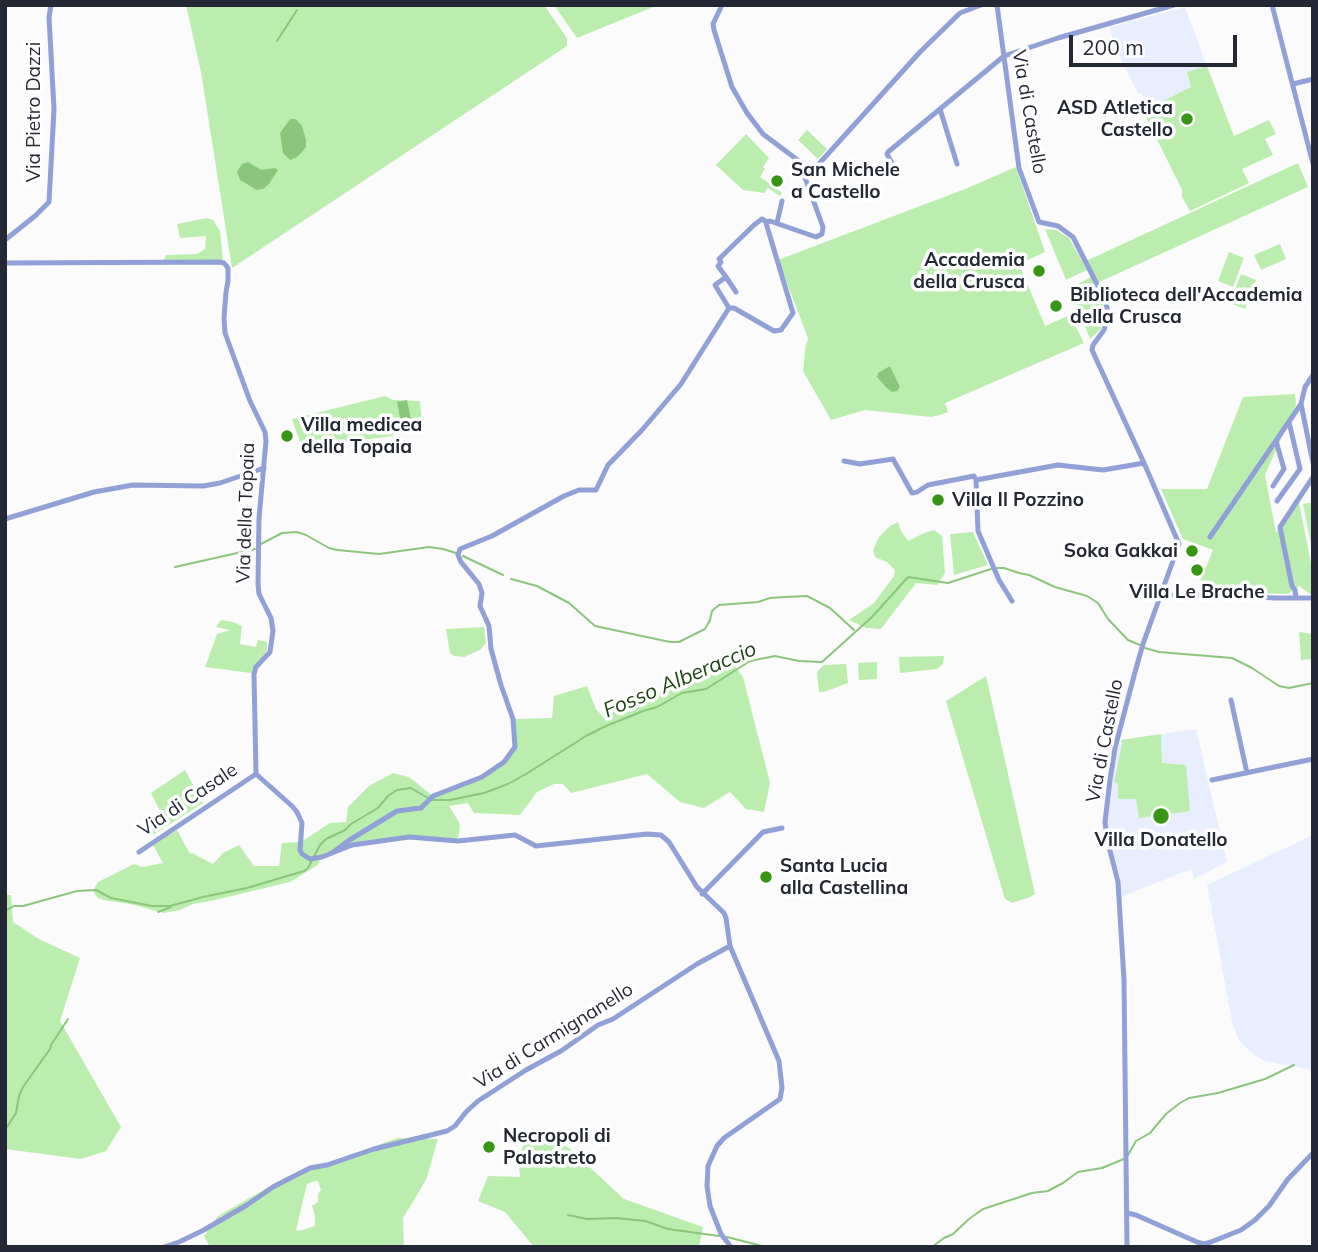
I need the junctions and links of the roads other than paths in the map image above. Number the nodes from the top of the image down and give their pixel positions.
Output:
1 (51, 5) edge
2 (722, 5) edge
3 (981, 5) edge
4 (997, 5) edge
5 (1174, 5) edge
6 (1272, 5) edge
7 (1004, 57) junction
8 (1313, 79) edge
9 (1293, 84) junction
10 (940, 109) junction
11 (957, 164) dead end
12 (1313, 164) edge
13 (895, 169) dead end
14 (804, 175) junction
15 (782, 201) dead end
16 (767, 222) junction
17 (777, 223) junction
18 (5, 240) edge
19 (5, 263) edge
20 (726, 277) junction
21 (736, 292) dead end
22 (729, 308) junction
23 (1313, 375) edge
24 (1301, 404) junction
25 (1289, 422) junction
26 (1276, 441) junction
27 (844, 461) dead end
28 (1144, 463) junction
29 (1313, 463) edge
30 (264, 468) junction
31 (1313, 477) edge
32 (976, 481) junction
33 (1273, 486) dead end
34 (1277, 501) dead end
35 (5, 519) edge
36 (1210, 537) dead end
37 (1161, 596) junction
38 (1296, 598) junction
39 (1313, 598) edge
40 (1012, 601) dead end
41 (1231, 700) dead end
42 (1313, 759) edge
43 (1247, 772) junction
44 (256, 774) junction
45 (1212, 780) dead end
46 (782, 828) dead end
47 (139, 852) dead end
48 (332, 853) junction
49 (702, 894) junction
50 (730, 946) junction
51 (1313, 1153) edge
52 (1127, 1213) junction
53 (164, 1247) edge
54 (731, 1247) edge
55 (1127, 1247) edge

1 - 18 street, Via Pietro Dazzi
2 - 14 street
3 - 14 street
4 - 7 street, Via di Castello
5 - 7 street
6 - 9 street
7 - 10 street
7 - 28 street, Via di Castello
8 - 9 street
9 - 12 street
10 - 11 street
10 - 13 street
14 - 17 street
15 - 17 street
16 - 17 street
16 - 20 street
16 - 22 street
19 - 30 street, Via della Topaia
20 - 21 street
20 - 22 street
22 - 48 street
23 - 24 street
24 - 25 street
24 - 29 street
25 - 26 street
25 - 34 street
26 - 33 street
26 - 36 street
27 - 32 street
28 - 32 street
28 - 37 street, Via di Castello
30 - 35 street
30 - 44 street, Via della Topaia
31 - 38 street
32 - 40 street
37 - 38 street
37 - 52 street, Via di Castello
38 - 39 street
41 - 43 street
42 - 43 street
43 - 45 street
44 - 47 street, Via di Casale
44 - 48 street
46 - 49 street
48 - 49 street
49 - 50 street
50 - 53 street, Via di Carmignanello
50 - 54 street
51 - 52 street
52 - 55 street, Via di Castello

